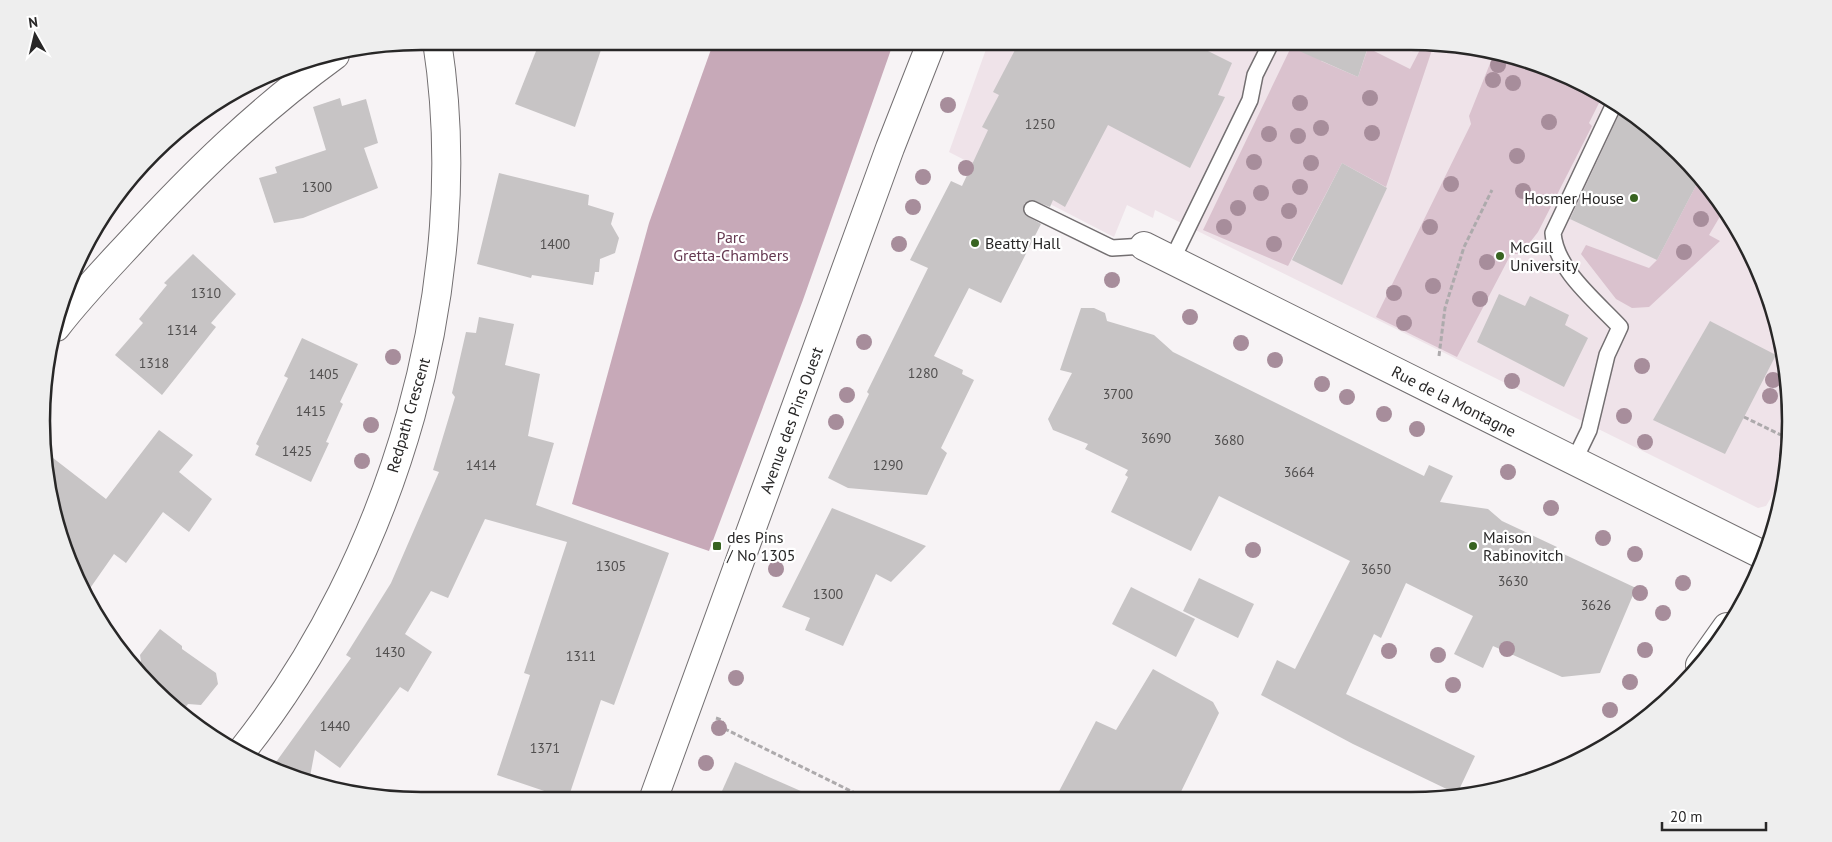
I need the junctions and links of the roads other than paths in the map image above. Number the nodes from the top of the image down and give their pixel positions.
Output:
1 (438, 50) edge
2 (929, 50) edge
3 (1268, 50) edge
4 (326, 63) edge
5 (1611, 110) edge
6 (1032, 209) dead end
7 (1144, 246) joint
8 (1172, 260) junction
9 (66, 315) edge
10 (1574, 461) junction
11 (1758, 552) edge
12 (245, 747) edge
13 (656, 792) edge

1 - 12 street, Redpath Crescent
2 - 13 street, Avenue des Pins Ouest
3 - 8 lane
4 - 9 street
5 - 10 lane
6 - 7 lane
7 - 8 street, Rue de la Montagne
8 - 10 street, Rue de la Montagne
10 - 11 street, Rue de la Montagne

